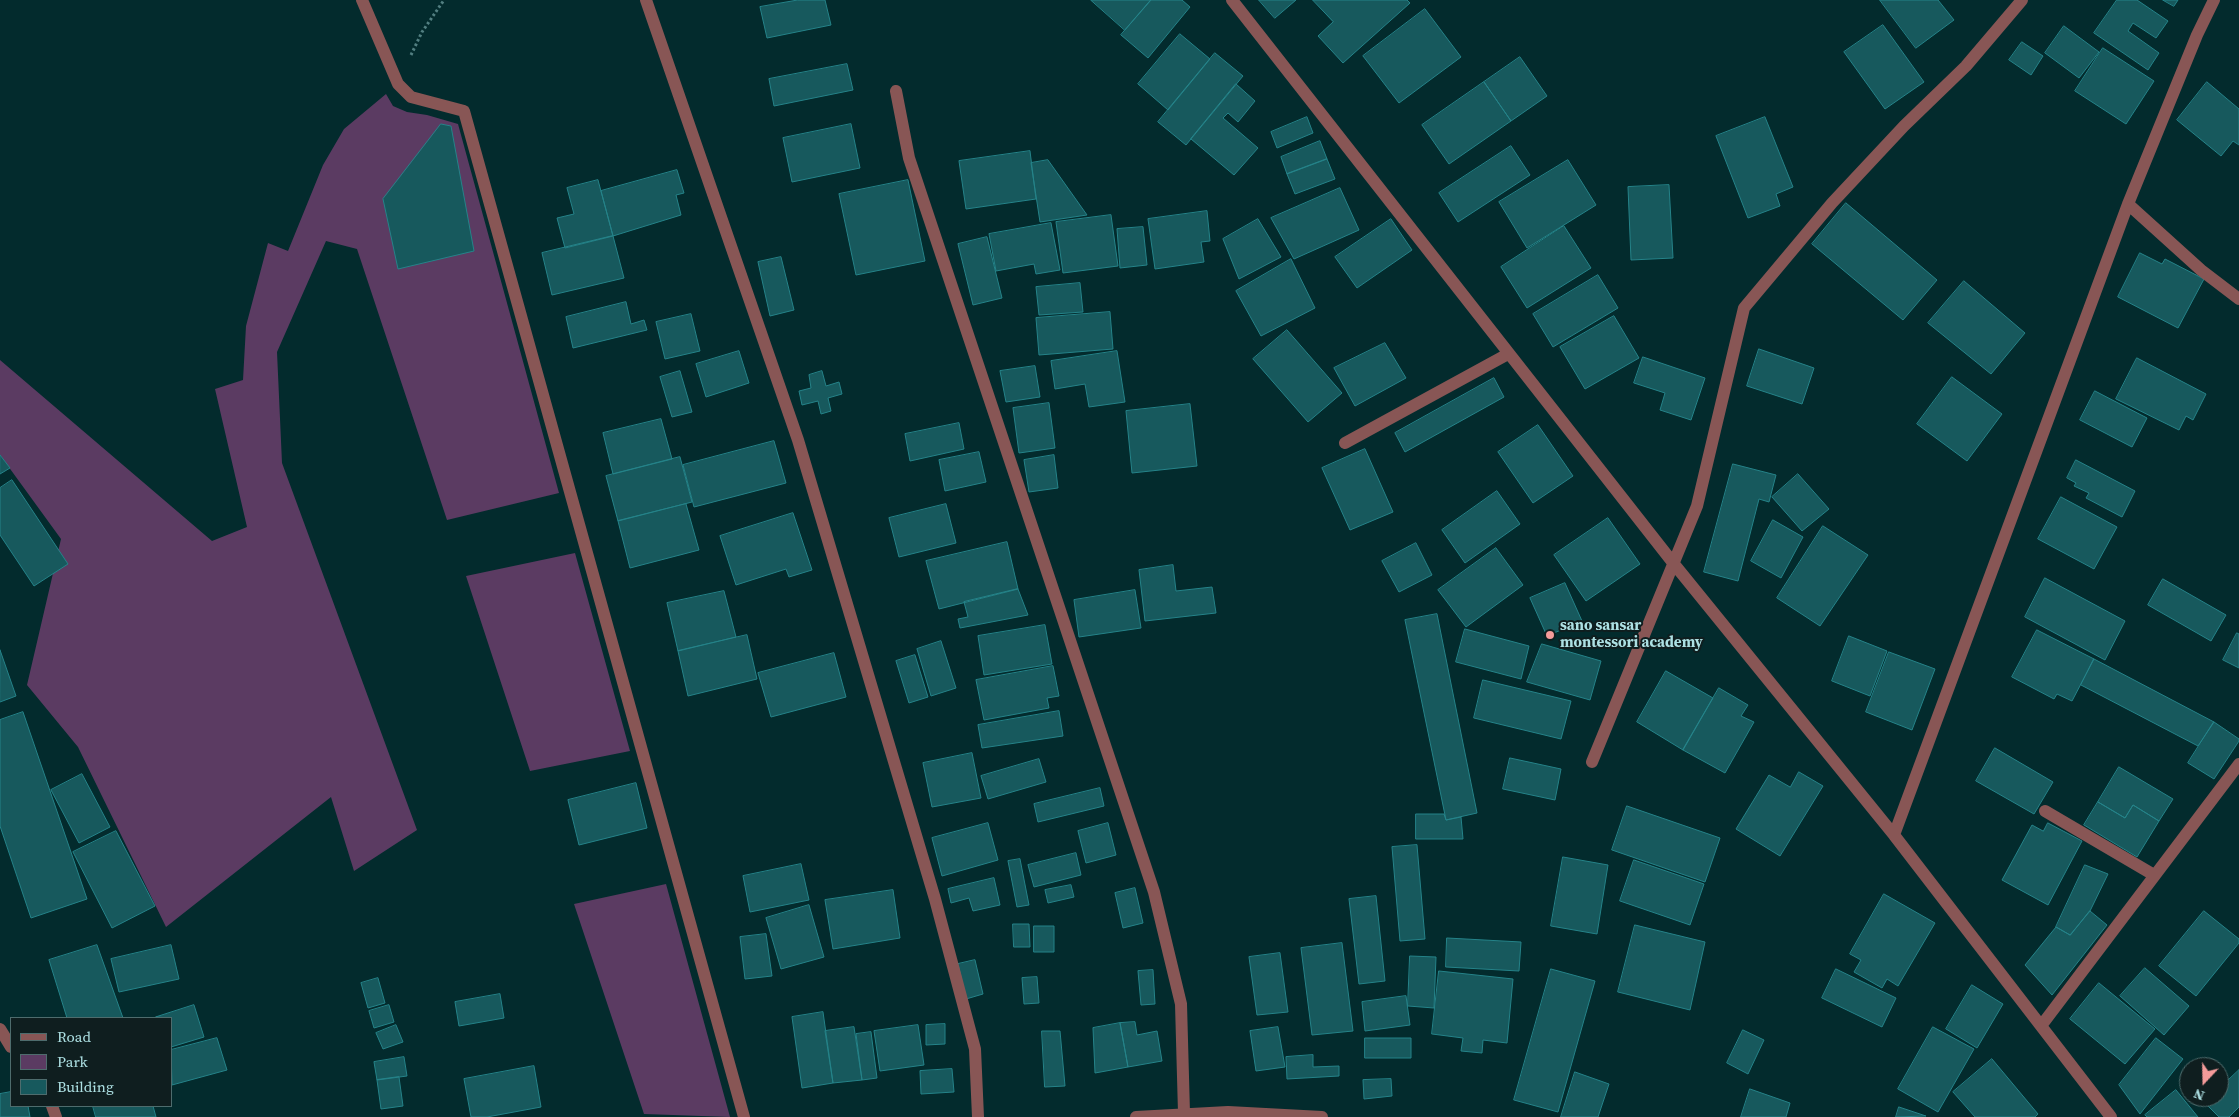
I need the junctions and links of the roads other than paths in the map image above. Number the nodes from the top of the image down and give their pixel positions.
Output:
1 (362, 0) edge
2 (646, 0) edge
3 (1232, 0) edge
4 (2022, 0) edge
5 (2214, 0) edge
6 (896, 91) dead end
7 (2128, 204) junction
8 (2239, 299) edge
9 (1508, 354) junction
10 (1345, 443) dead end
11 (1674, 564) junction
12 (1592, 762) dead end
13 (2239, 764) edge
14 (2045, 811) dead end
15 (1894, 835) junction
16 (2154, 875) junction
17 (2040, 1026) junction
18 (0, 1029) edge
19 (7, 1047) edge
20 (1184, 1113) junction
21 (1228, 1115) edge
22 (744, 1117) edge
23 (978, 1117) edge
24 (1136, 1117) edge
25 (1322, 1117) edge
26 (2111, 1117) edge

1 - 22 street
2 - 23 street
3 - 9 street
4 - 11 street
5 - 7 street
6 - 20 street
7 - 8 street
7 - 15 street
9 - 10 street
9 - 11 street
11 - 12 street
11 - 15 street
13 - 16 street
14 - 16 street
15 - 17 street
16 - 17 street
17 - 26 street
18 - 19 street
20 - 21 street
20 - 24 street
21 - 25 street

